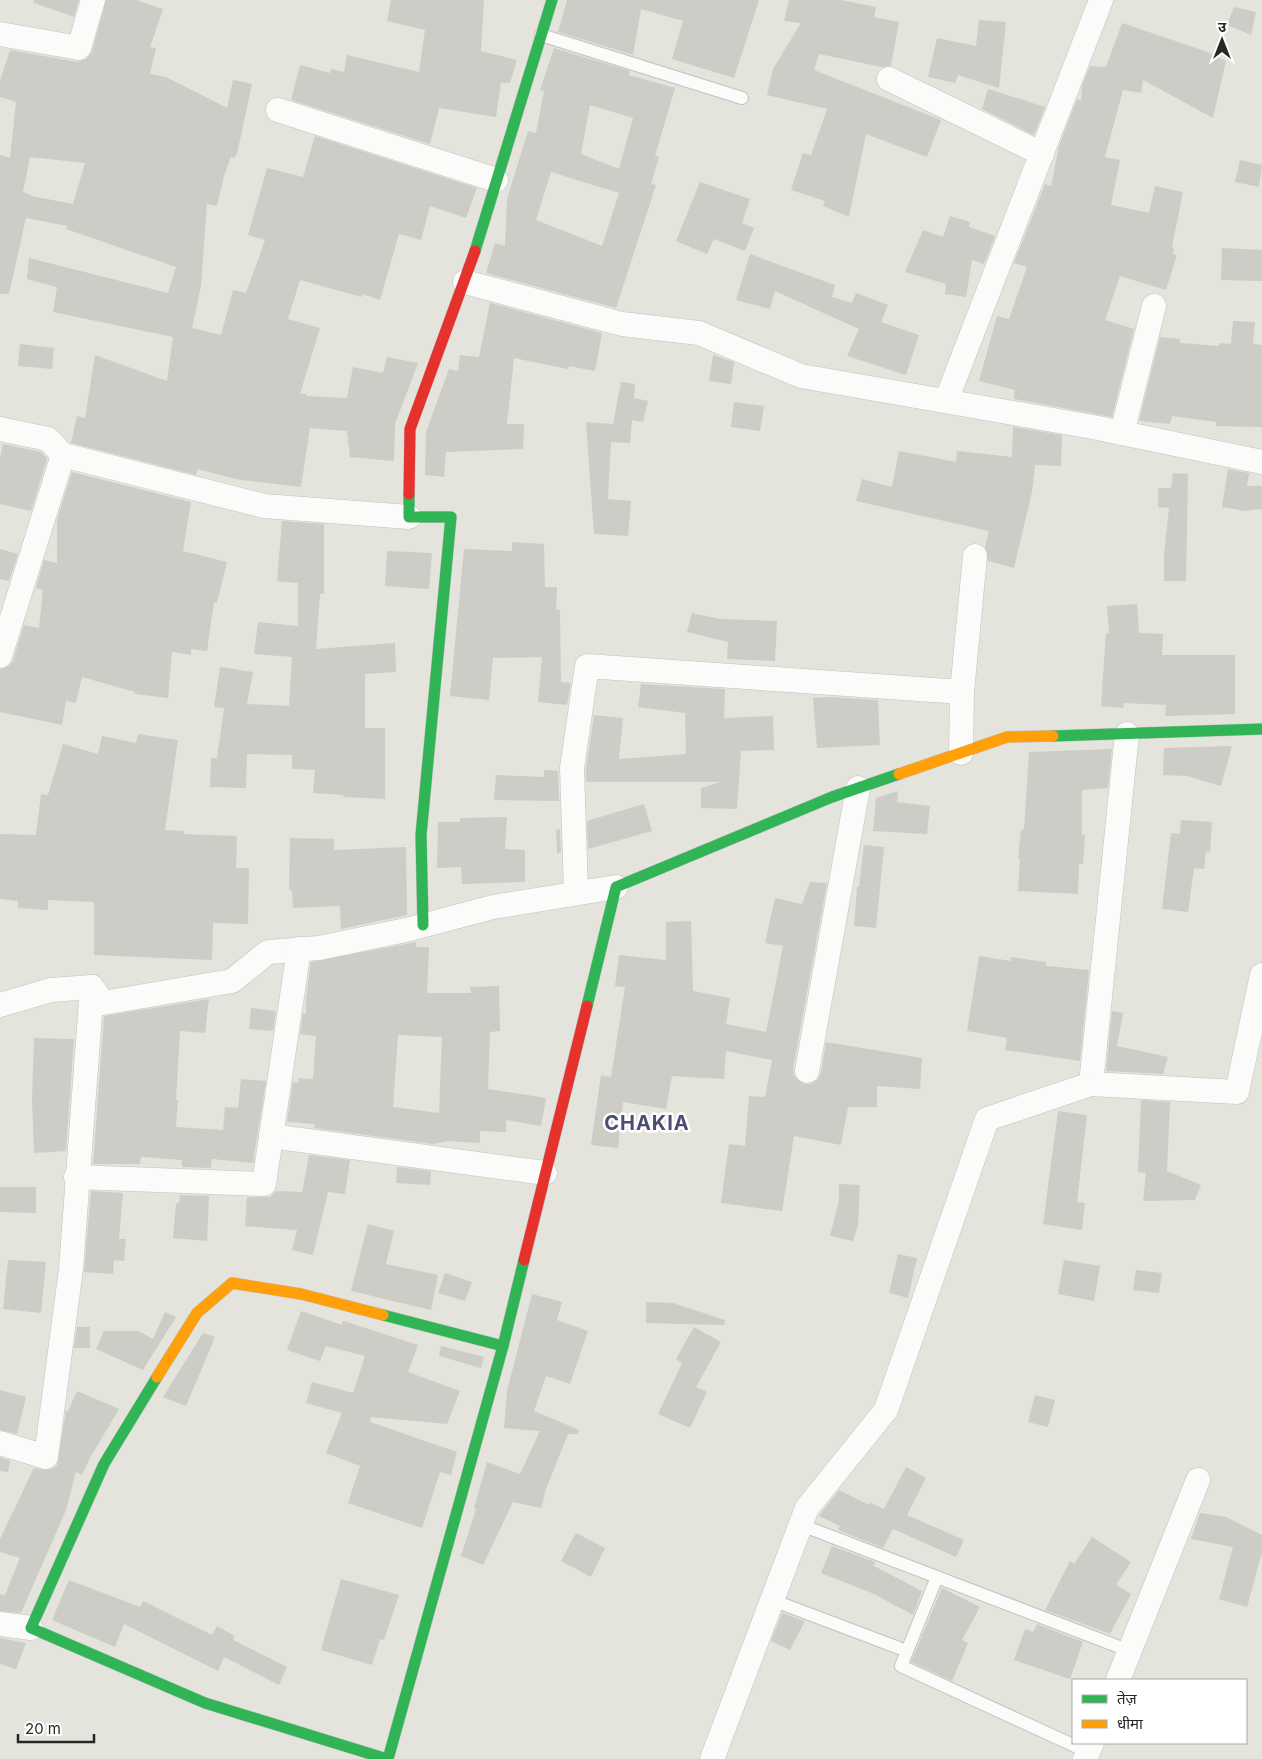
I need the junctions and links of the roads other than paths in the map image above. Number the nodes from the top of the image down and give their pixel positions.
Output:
1 (93, 0) edge
2 (552, 0) edge
3 (1101, 0) edge
4 (0, 34) edge
5 (541, 35) junction
6 (889, 79) dead end
7 (742, 98) dead end
8 (278, 110) dead end
9 (1042, 154) junction
10 (496, 180) junction
11 (465, 282) junction
12 (1154, 306) dead end
13 (946, 401) junction
14 (0, 429) edge
15 (1122, 433) junction
16 (63, 456) junction
17 (1262, 462) edge
18 (410, 517) junction
19 (975, 556) dead end
20 (0, 656) edge
21 (962, 692) junction
22 (1262, 729) edge
23 (1127, 734) junction
24 (961, 753) junction
25 (858, 788) junction
26 (616, 887) junction
27 (576, 893) junction
28 (423, 926) junction
29 (299, 950) junction
30 (1262, 975) edge
31 (92, 987) junction
32 (0, 1004) edge
33 (807, 1071) dead end
34 (1091, 1084) junction
35 (271, 1136) junction
36 (545, 1173) junction
37 (76, 1177) junction
38 (503, 1346) junction
39 (0, 1443) edge
40 (1198, 1480) dead end
41 (801, 1525) junction
42 (937, 1577) junction
43 (772, 1600) junction
44 (0, 1624) edge
45 (31, 1628) junction
46 (907, 1651) junction
47 (1130, 1651) junction
48 (1118, 1679) edge
49 (1072, 1744) edge
50 (1073, 1744) edge
51 (1088, 1751) edge
52 (387, 1759) edge
53 (712, 1759) edge

1 - 4 street
2 - 5 street
3 - 9 street
5 - 7 lane
5 - 10 street
6 - 9 street
8 - 10 street
9 - 13 street
10 - 11 street
11 - 13 street
11 - 18 street
12 - 15 street
13 - 15 street
14 - 16 street
15 - 17 street
16 - 18 street
16 - 20 street
18 - 28 street
19 - 21 street
21 - 24 street
21 - 27 street
22 - 23 street
23 - 24 street
23 - 34 street
24 - 25 street
25 - 26 street
25 - 33 street
26 - 27 street
26 - 36 street
27 - 28 street
28 - 29 street
29 - 31 street
29 - 35 street
30 - 34 street
31 - 32 street
31 - 37 street
34 - 41 street
35 - 36 street
35 - 37 street
36 - 38 street
37 - 39 street
38 - 45 street
38 - 52 street
40 - 47 street
41 - 42 lane
41 - 43 street
42 - 46 lane
42 - 47 lane
43 - 46 lane
43 - 53 street
44 - 45 street
45 - 52 street
46 - 49 lane
47 - 48 street
50 - 51 lane

